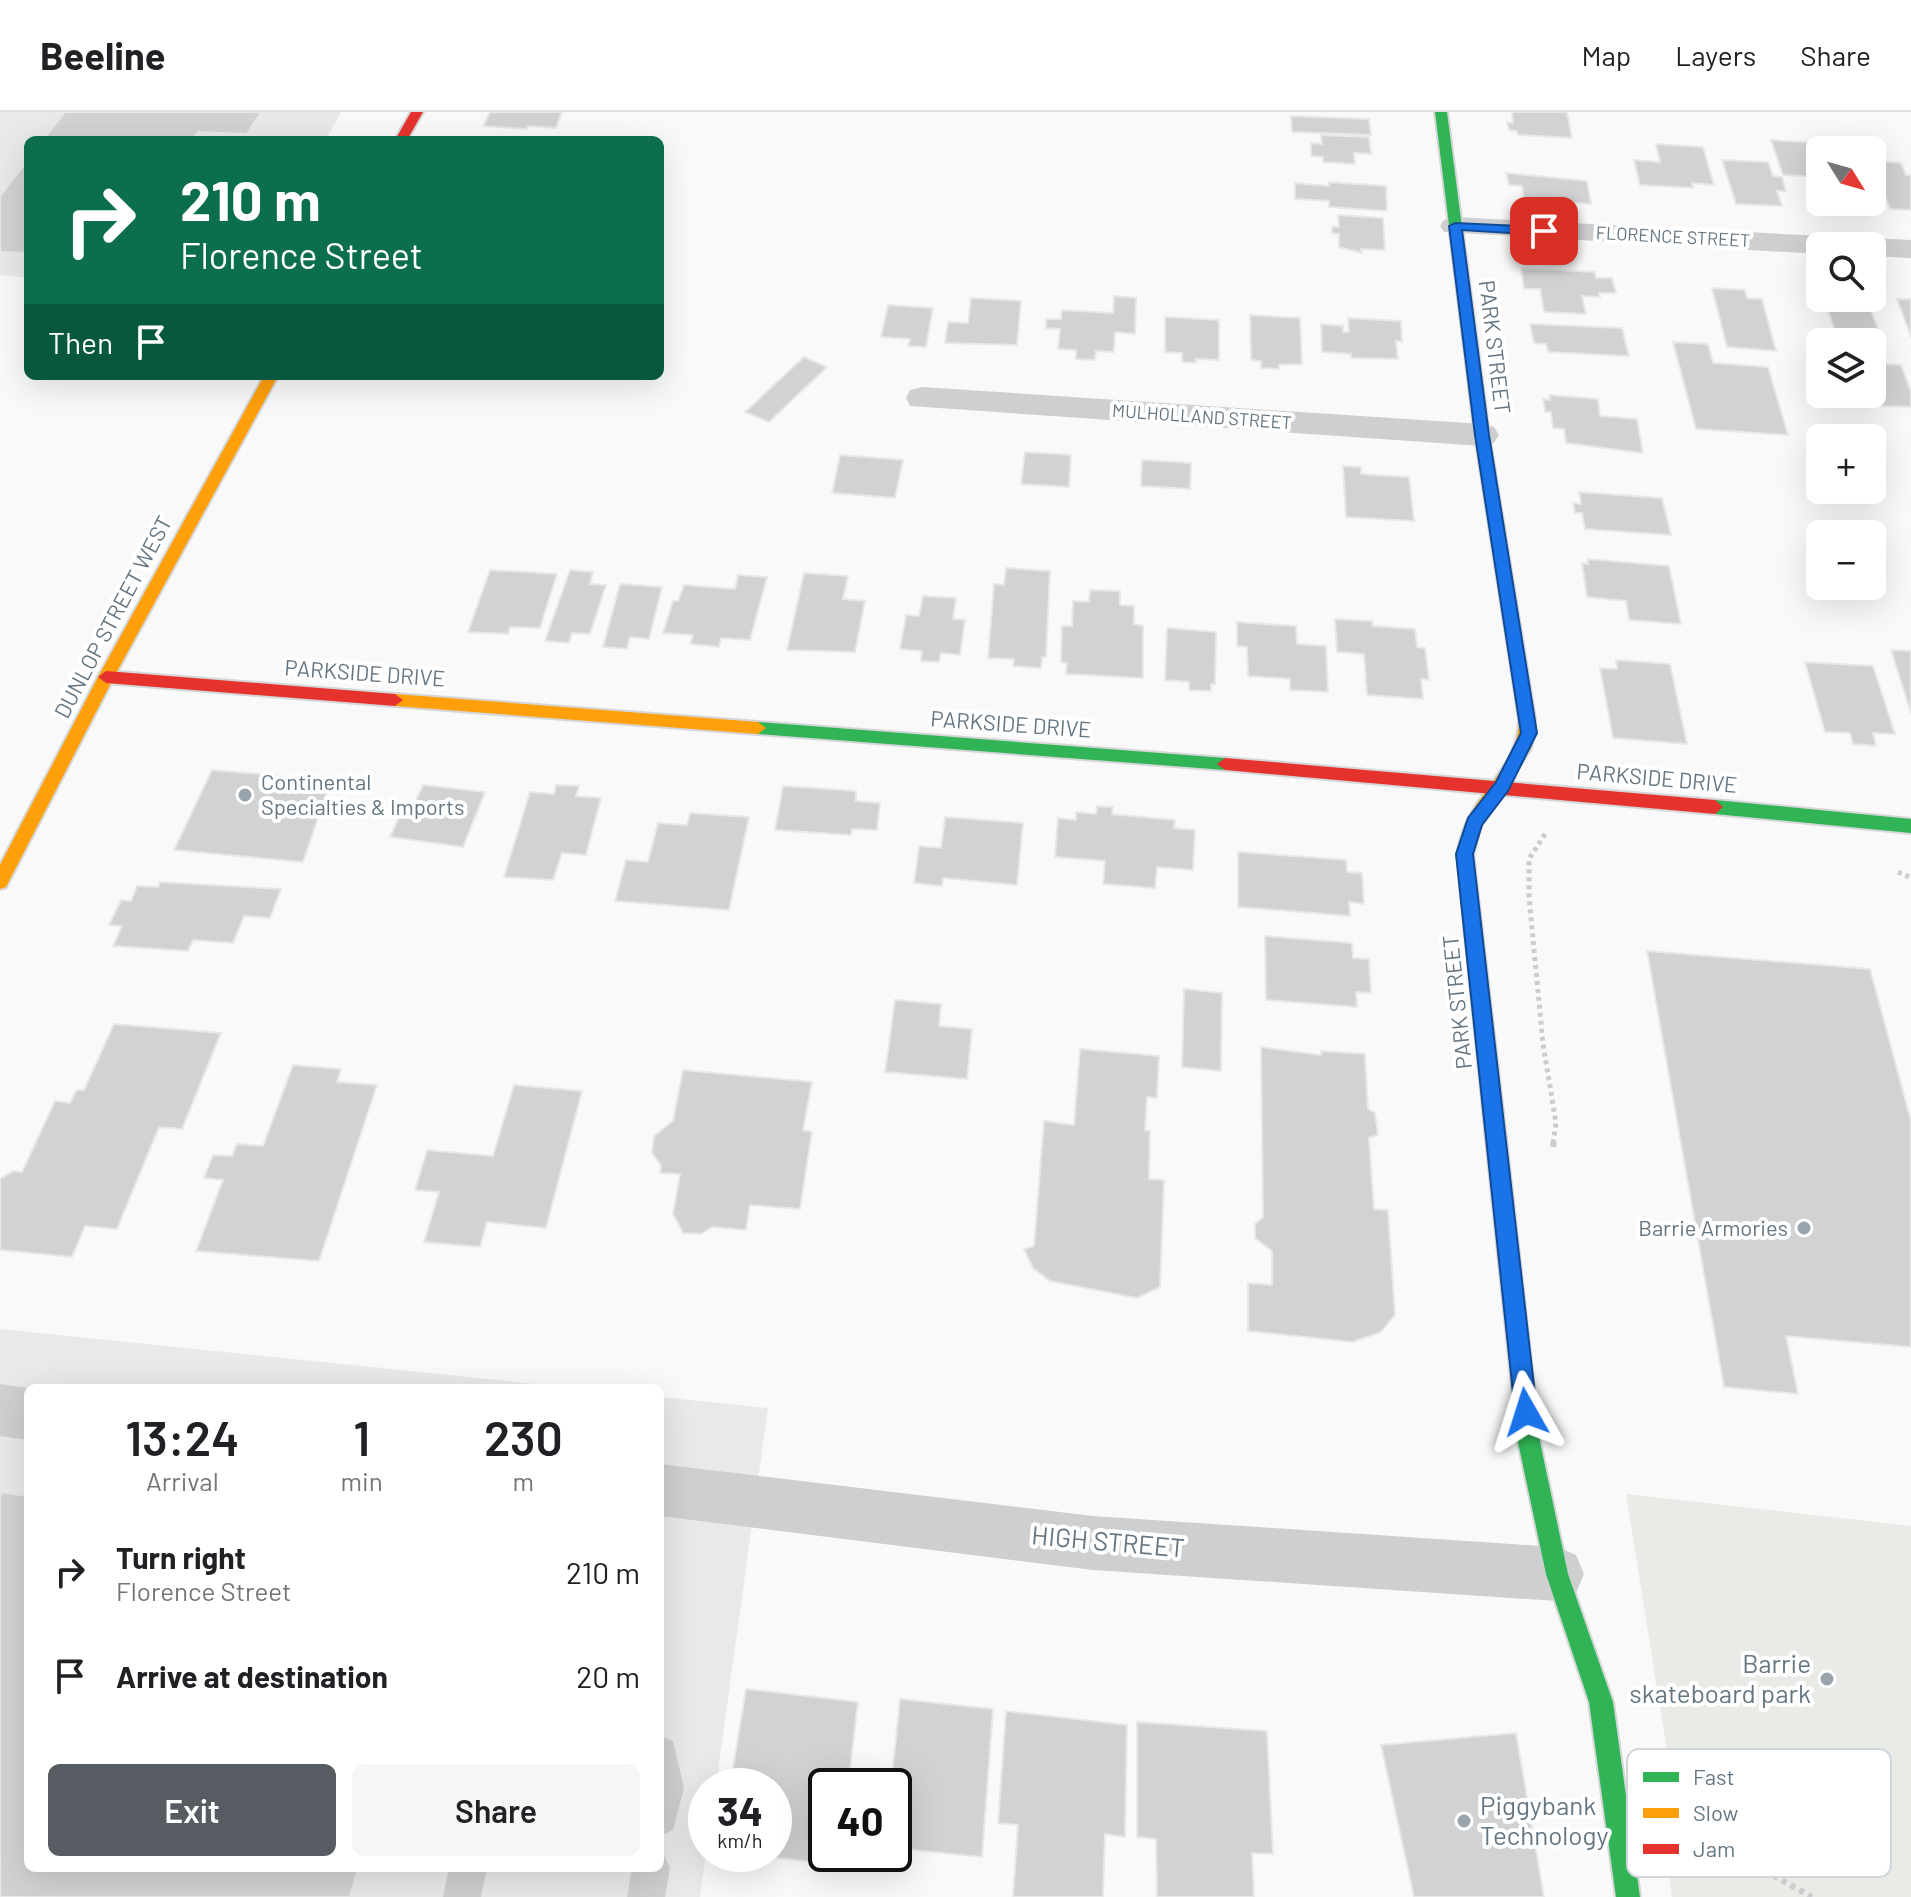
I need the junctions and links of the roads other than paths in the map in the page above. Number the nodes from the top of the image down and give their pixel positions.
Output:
1 (417, 112) edge
2 (1441, 112) edge
3 (403, 136) edge
4 (1455, 226) junction
5 (1806, 244) edge
6 (1886, 248) edge
7 (1911, 249) edge
8 (269, 380) edge
9 (922, 398) dead end
10 (1482, 435) junction
11 (106, 677) junction
12 (1502, 786) junction
13 (1911, 826) edge
14 (0, 882) edge
15 (0, 1410) edge
16 (24, 1413) edge
17 (664, 1490) edge
18 (1557, 1574) junction
19 (467, 1872) edge
20 (650, 1872) edge
21 (462, 1897) edge
22 (646, 1897) edge
23 (1628, 1897) edge

1 - 3 street
2 - 4 street, PARK STREET
4 - 5 street, FLORENCE STREET
4 - 10 street, PARK STREET
6 - 7 street
8 - 11 street, DUNLOP STREET WEST
9 - 10 street, MULHOLLAND STREET
10 - 12 street, PARK STREET
11 - 12 street, PARKSIDE DRIVE
11 - 14 street, DUNLOP STREET WEST
12 - 13 street, PARKSIDE DRIVE
12 - 18 street, PARK STREET
15 - 16 street
17 - 18 street, HIGH STREET
18 - 23 street, PARK STREET
19 - 21 lane
20 - 22 lane

